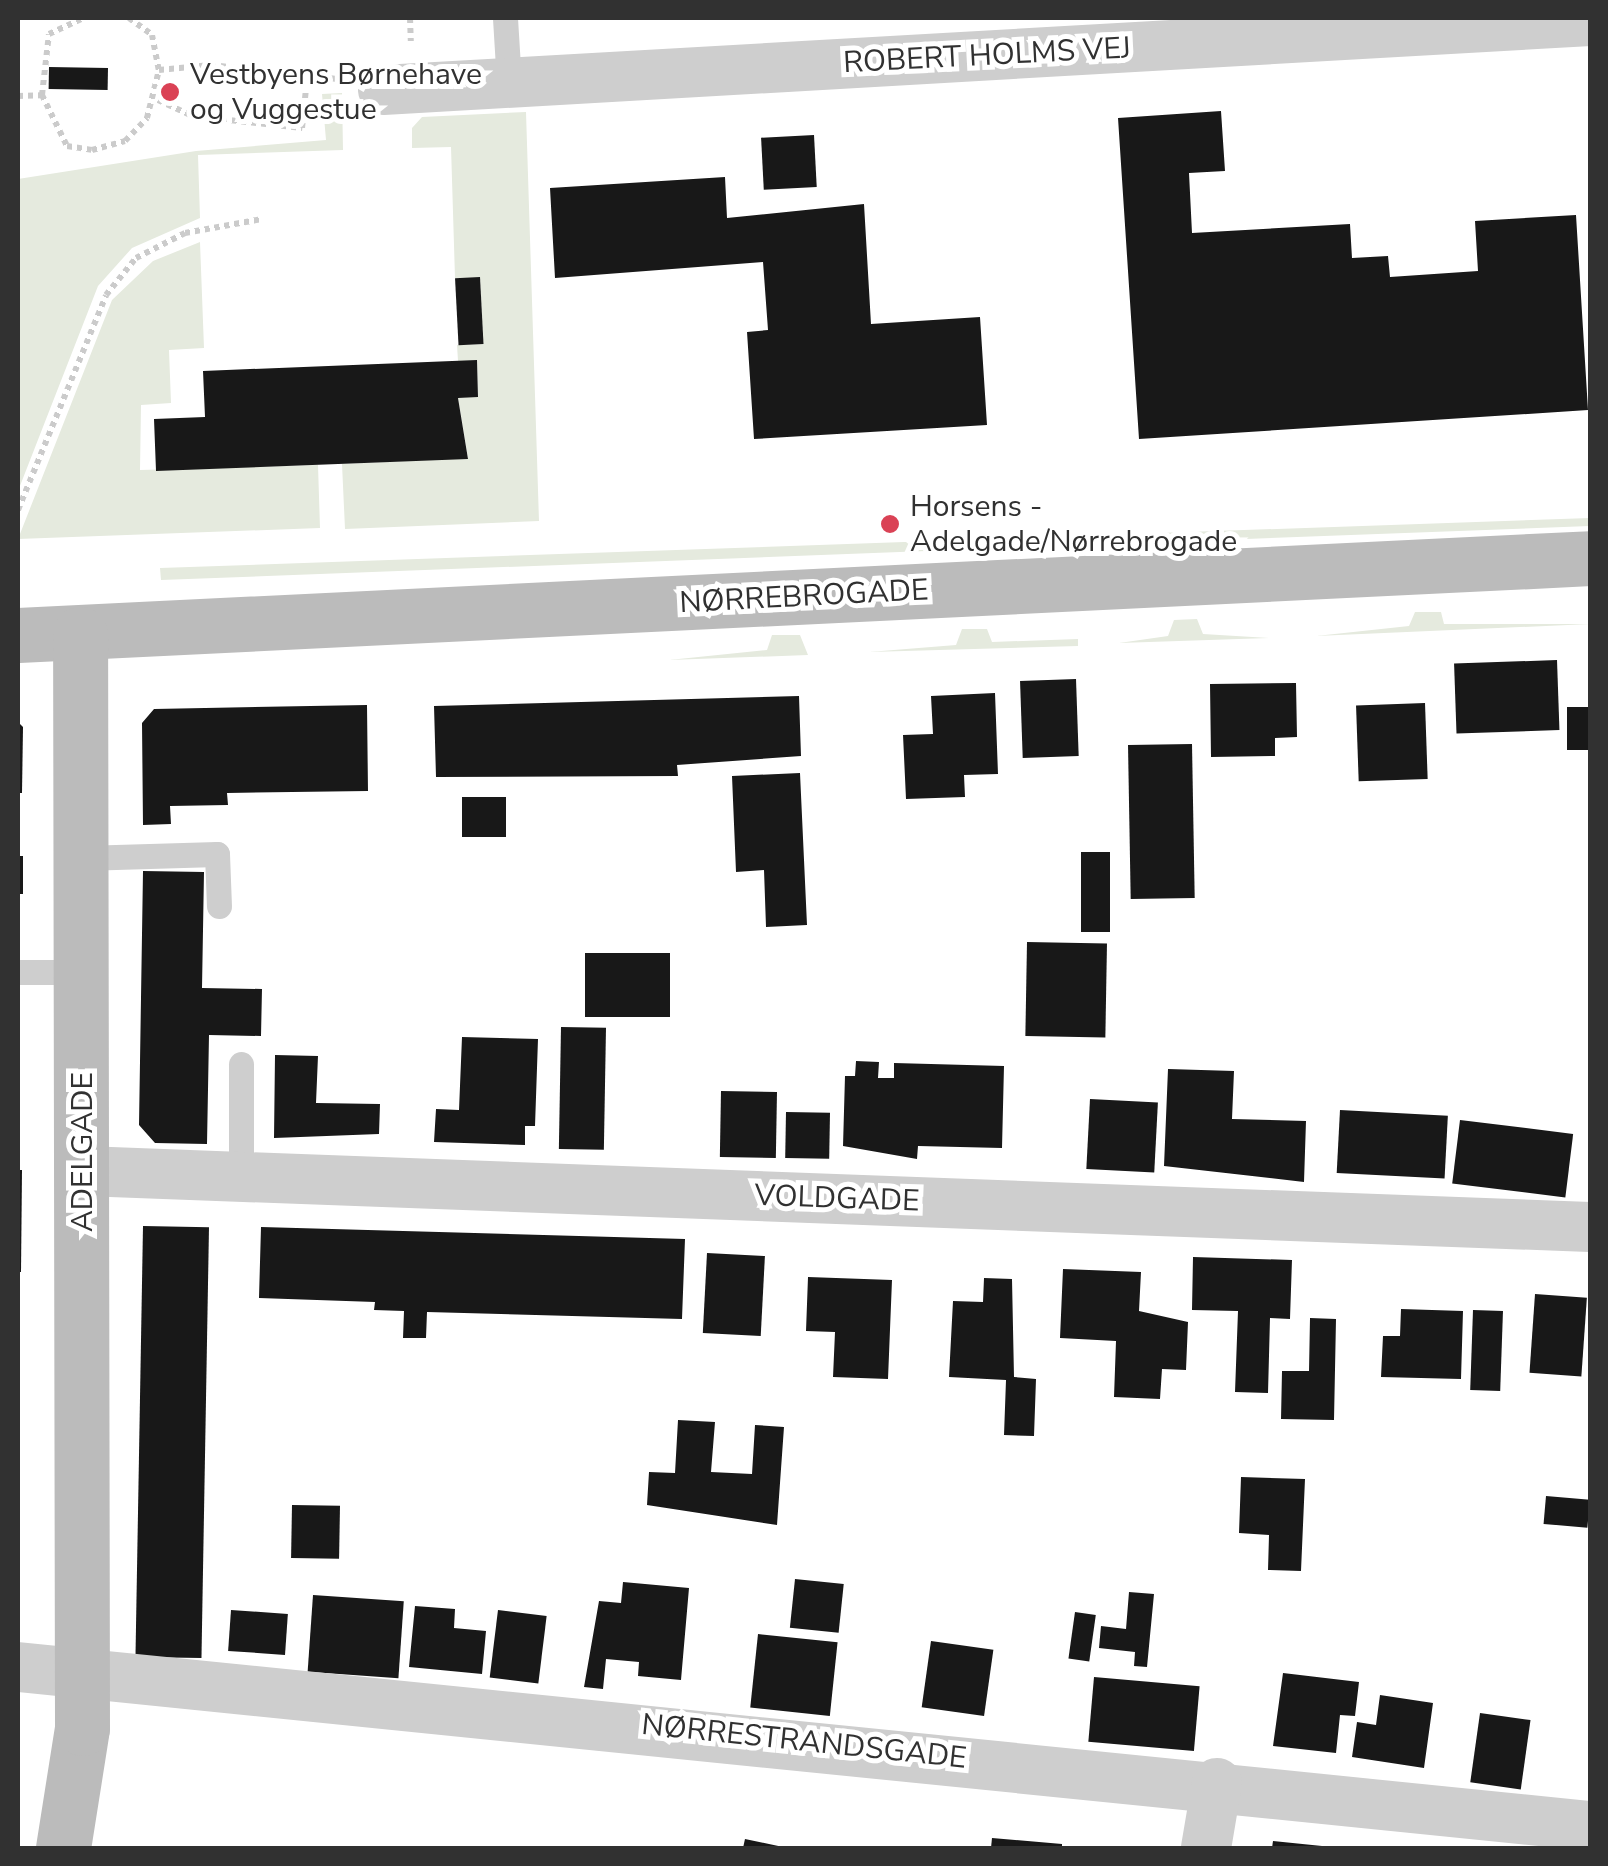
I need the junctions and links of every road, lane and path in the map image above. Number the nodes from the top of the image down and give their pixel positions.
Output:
1 (83, 18) edge
2 (129, 18) edge
3 (505, 18) edge
4 (1590, 21) edge
5 (159, 70) junction
6 (306, 80) junction
7 (508, 83) junction
8 (383, 90) joint
9 (42, 95) junction
10 (18, 96) edge
11 (158, 100) junction
12 (262, 218) dead end
13 (18, 510) edge
14 (1590, 558) edge
15 (80, 634) junction
16 (18, 635) edge
17 (82, 858) junction
18 (220, 906) dead end
19 (18, 972) edge
20 (82, 972) junction
21 (241, 1064) dead end
22 (84, 1171) junction
23 (242, 1176) junction
24 (1590, 1226) edge
25 (18, 1668) edge
26 (82, 1670) junction
27 (1217, 1783) junction
28 (1590, 1826) edge
29 (63, 1848) edge
30 (1206, 1848) edge

1 - 9 path
2 - 5 path
3 - 7 lane
4 - 7 street, ROBERT HOLMS VEJ
5 - 6 path
5 - 11 path
6 - 8 path
6 - 11 path
7 - 8 street, ROBERT HOLMS VEJ
9 - 10 path
9 - 11 path
12 - 13 path
14 - 15 street, NØRREBROGADE
15 - 16 street, NØRREBROGADE
15 - 17 street, ADELGADE
17 - 18 lane
17 - 20 street, ADELGADE
19 - 20 lane
20 - 22 street, ADELGADE
21 - 23 lane
22 - 23 street, VOLDGADE
22 - 26 street, ADELGADE
23 - 24 street, VOLDGADE
25 - 26 street, NØRRESTRANDSGADE
26 - 27 street, NØRRESTRANDSGADE
26 - 29 street, ADELGADE
27 - 28 street, NØRRESTRANDSGADE
27 - 30 street

